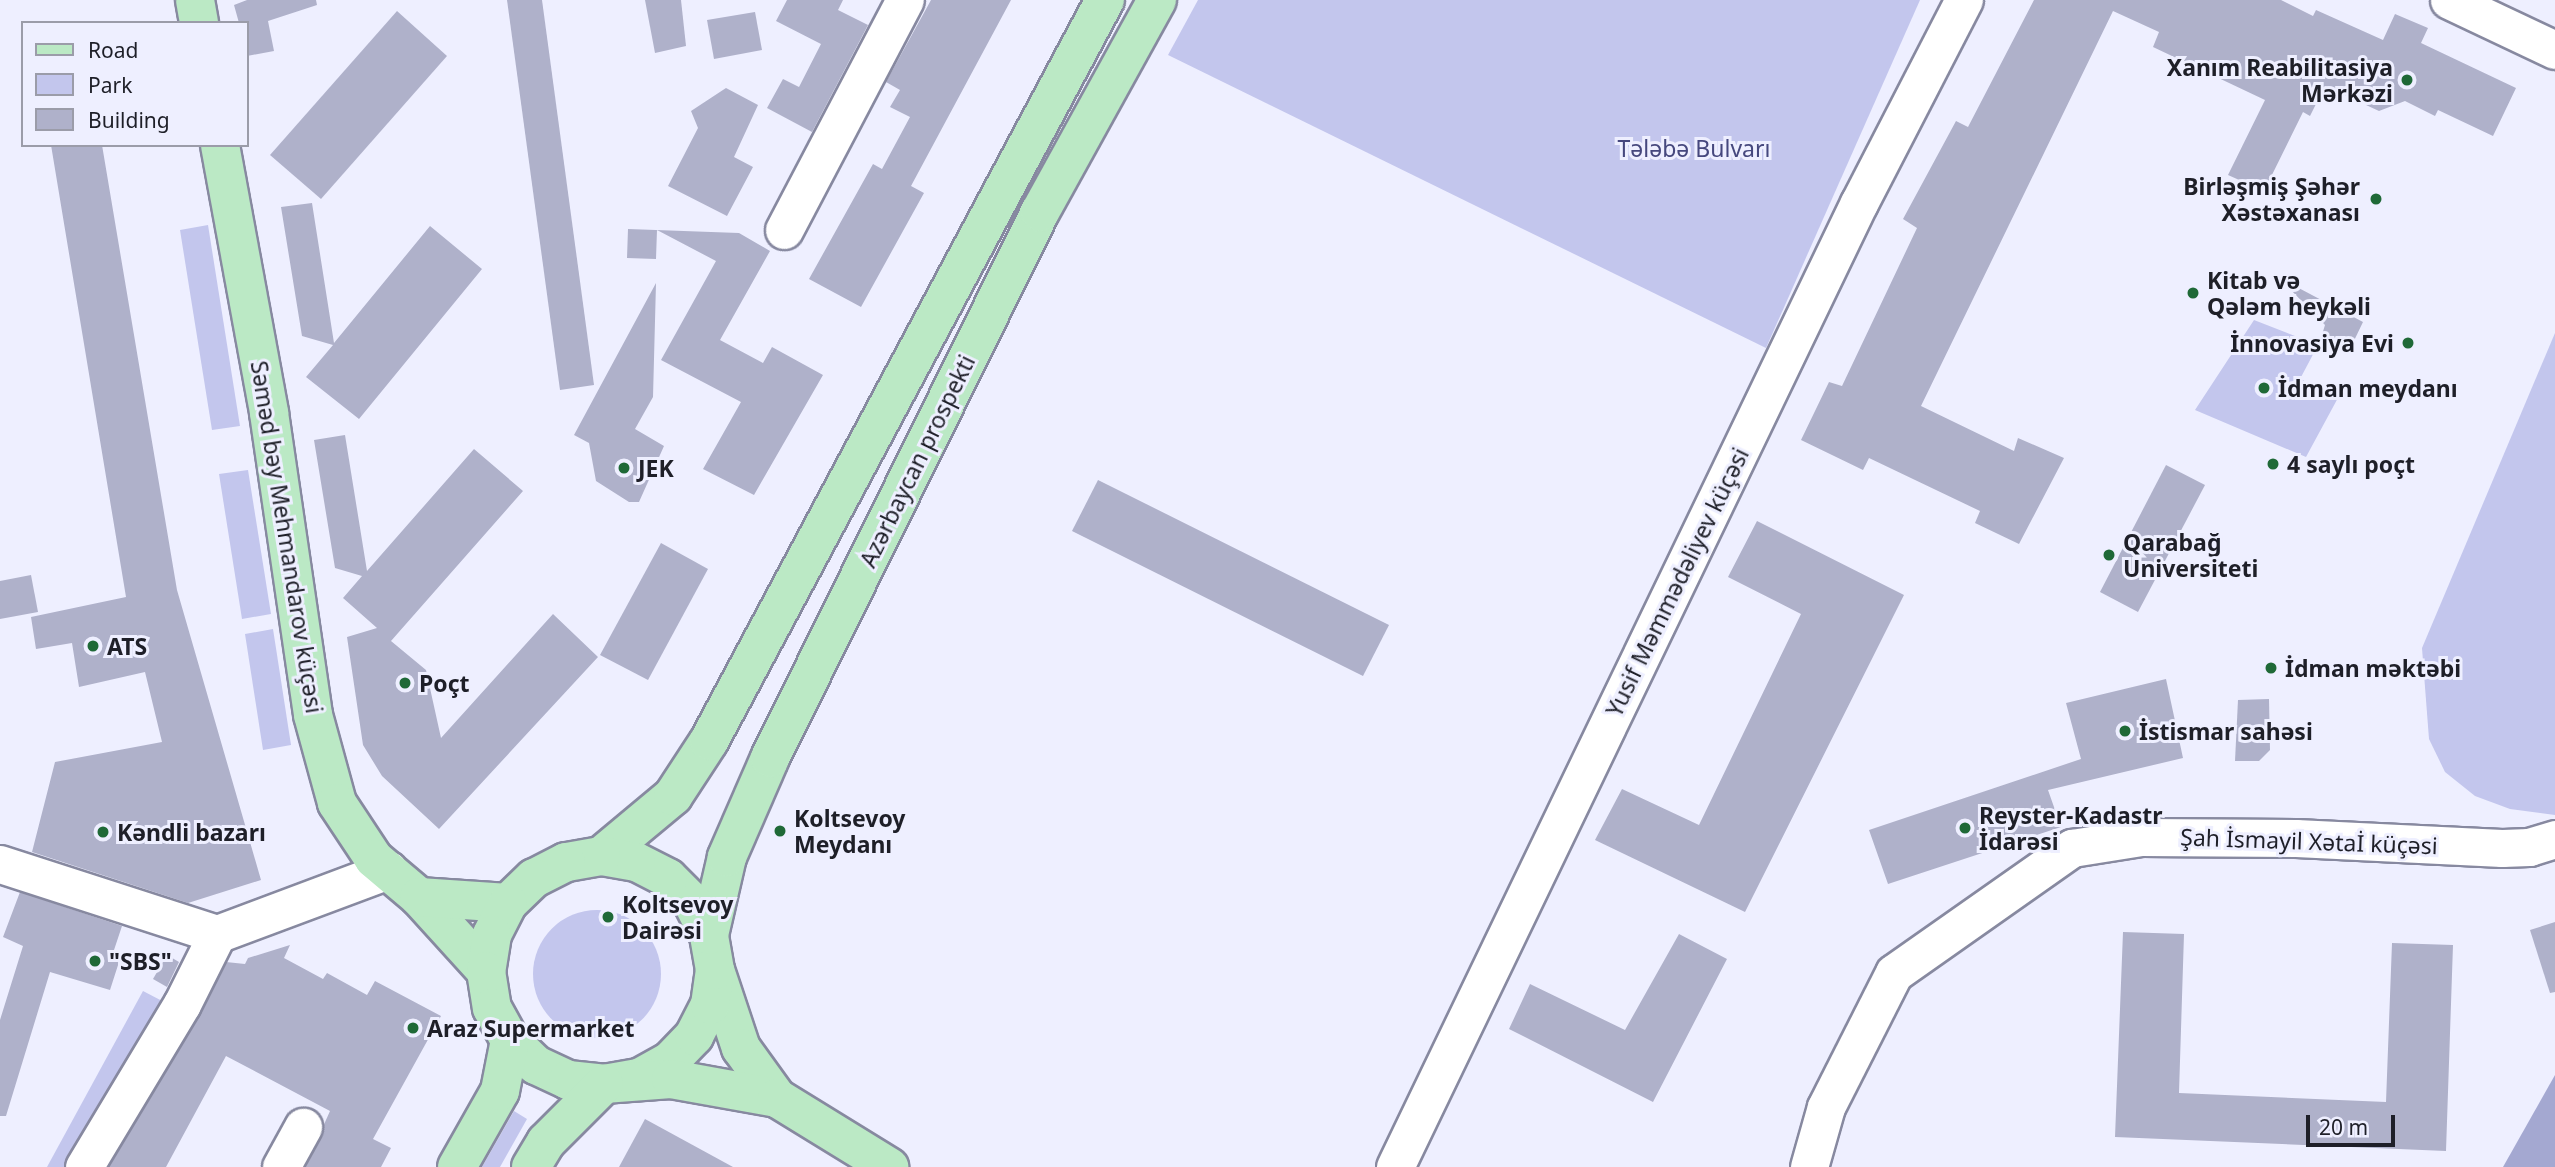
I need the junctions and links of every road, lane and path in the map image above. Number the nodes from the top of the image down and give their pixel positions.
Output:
1 (195, 0) edge
2 (905, 0) edge
3 (1157, 0) edge
4 (1964, 0) edge
5 (2449, 0) edge
6 (1102, 1) edge
7 (199, 21) edge
8 (2555, 50) edge
9 (1029, 136) junction
10 (220, 147) edge
11 (1072, 159) junction
12 (784, 230) dead end
13 (2555, 839) edge
14 (601, 856) junction
15 (0, 864) edge
16 (388, 870) junction
17 (419, 897) junction
18 (509, 903) junction
19 (217, 934) junction
20 (712, 952) junction
21 (486, 971) junction
22 (510, 1040) junction
23 (604, 1084) junction
24 (777, 1098) junction
25 (303, 1127) dead end
26 (84, 1167) edge
27 (281, 1167) edge
28 (457, 1167) edge
29 (531, 1167) edge
30 (888, 1167) edge
31 (1395, 1167) edge
32 (1809, 1167) edge

1 - 7 main road
2 - 12 street
3 - 11 main road, Azərbaycan prospekti
4 - 31 street, Yusif Məmmədəliyev küçəsi
5 - 8 street
6 - 9 main road
9 - 11 main road
9 - 14 main road
10 - 16 main road, Səməd bəy Mehmandarov küçəsi
11 - 20 main road, Azərbaycan prospekti
13 - 32 street, Şah İsmayil Xətaİ küçəsi
14 - 18 main road
14 - 20 main road
15 - 19 street
16 - 17 main road, Səməd bəy Mehmandarov küçəsi
16 - 19 street
17 - 18 main road
17 - 21 main road, Səməd bəy Mehmandarov küçəsi
18 - 21 main road
19 - 26 street
20 - 23 main road
20 - 24 main road
21 - 22 main road
22 - 23 main road
22 - 28 main road
23 - 24 main road
23 - 29 main road
24 - 30 main road
25 - 27 street

